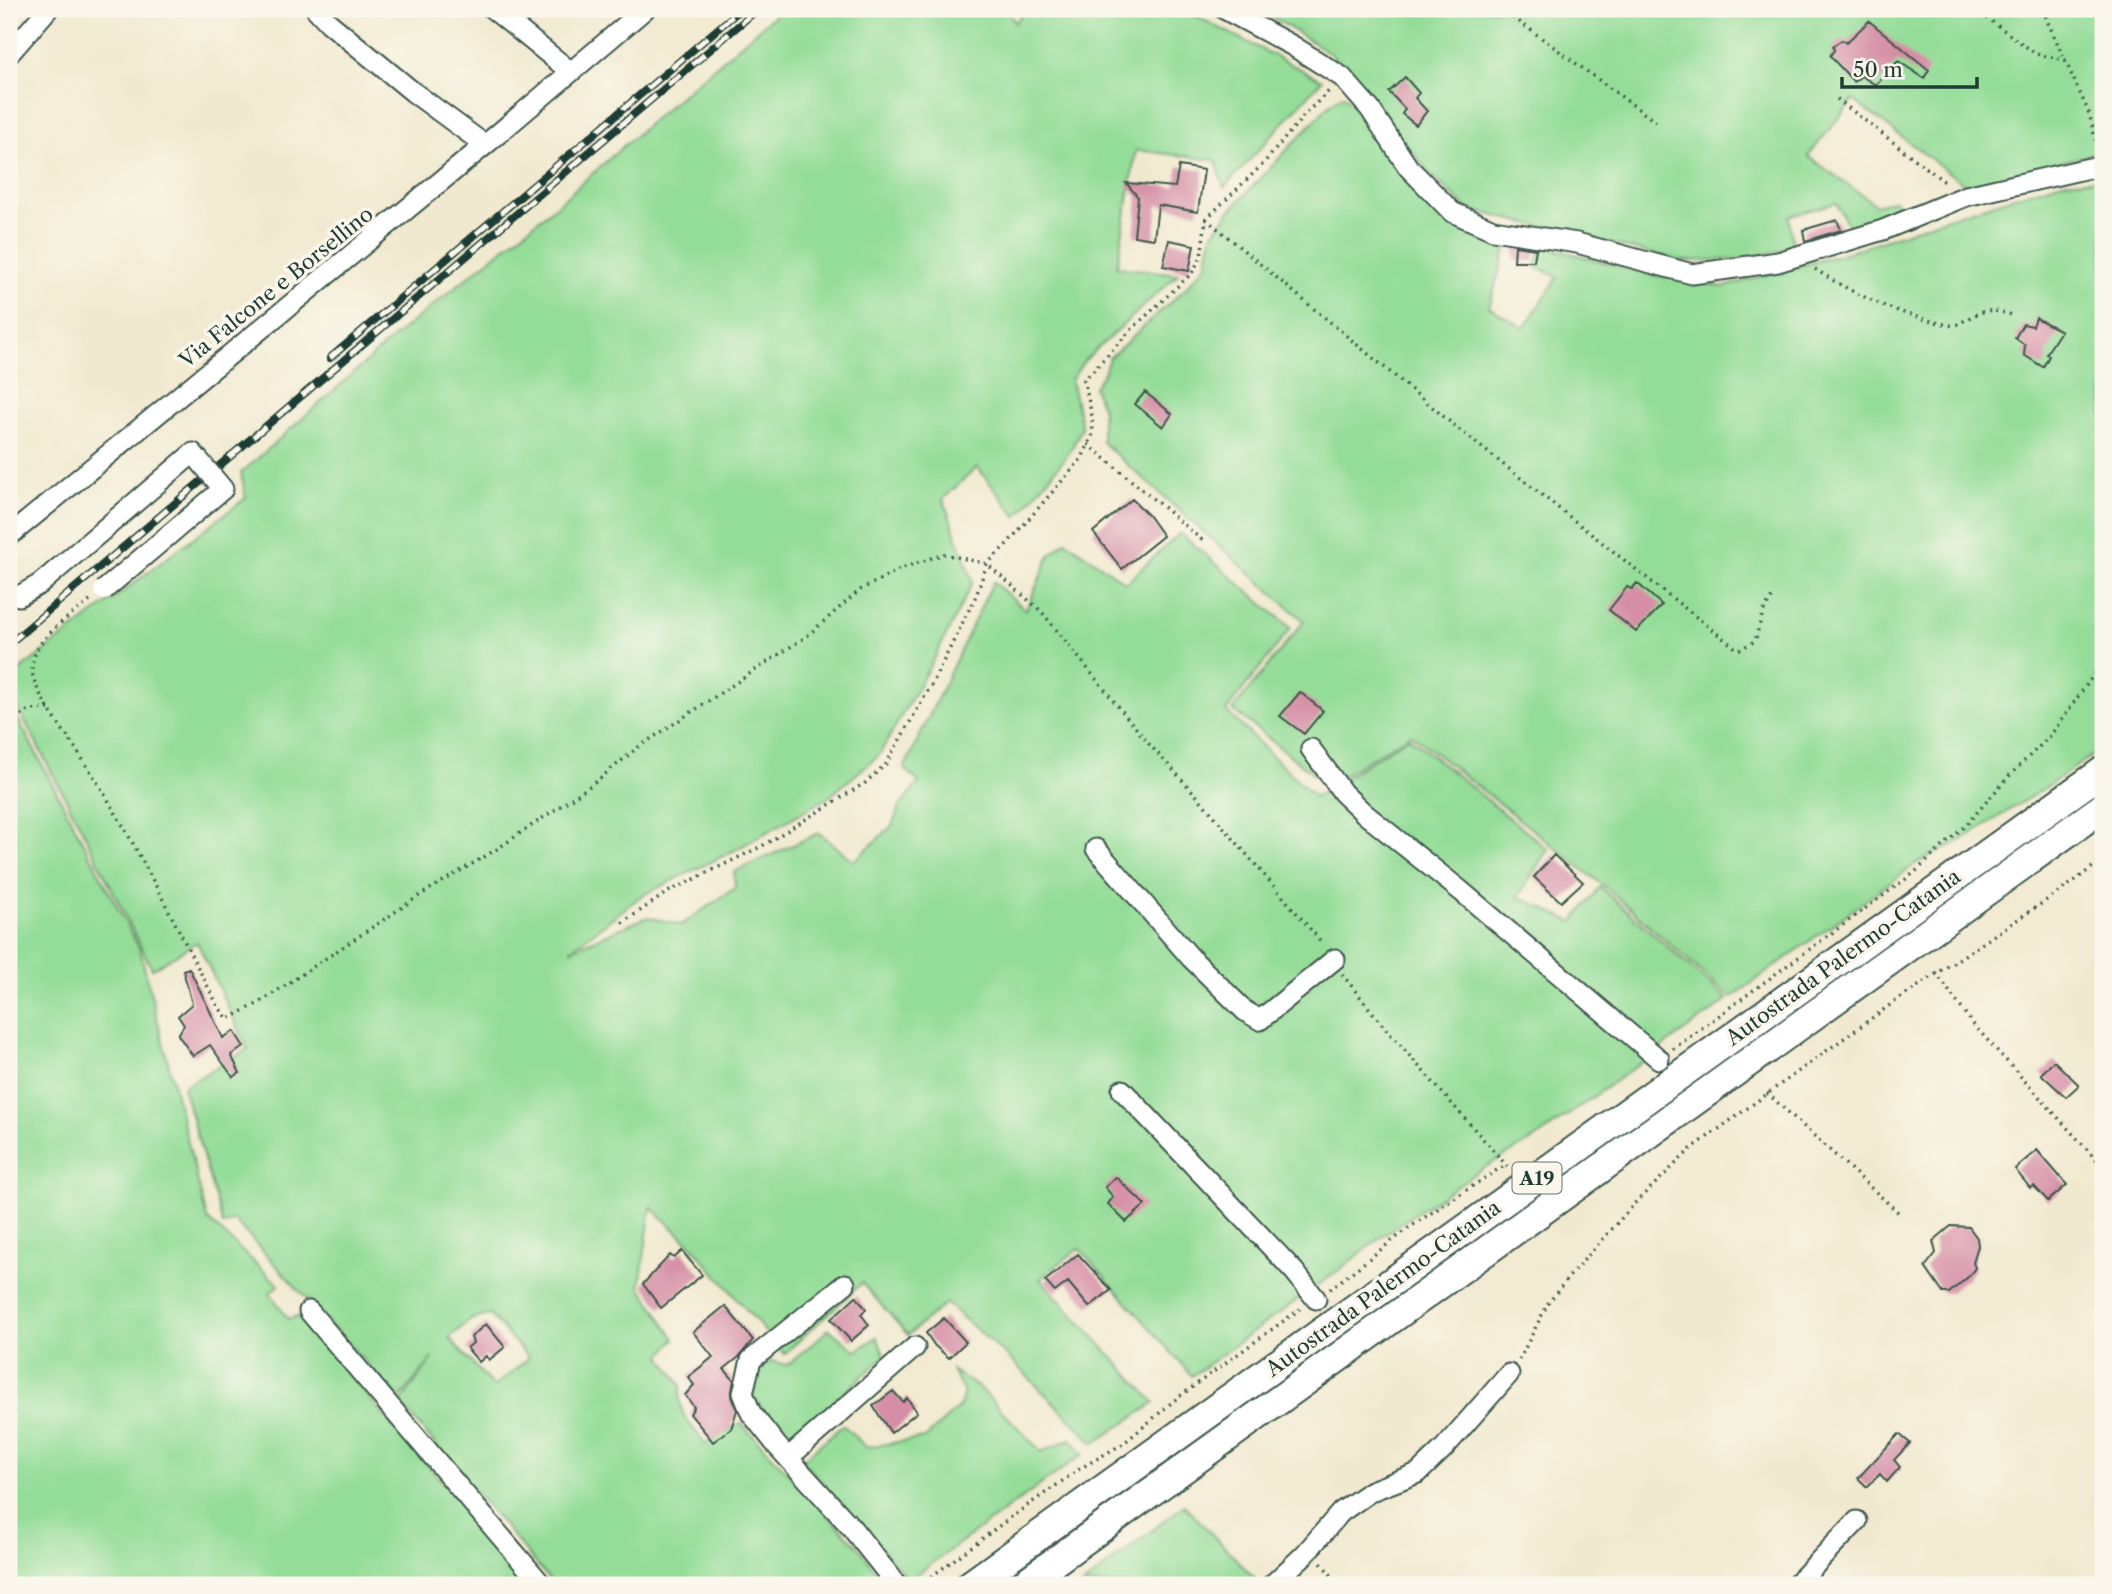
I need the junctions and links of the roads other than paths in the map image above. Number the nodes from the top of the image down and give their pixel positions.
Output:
1 (48, 9) edge
2 (316, 9) edge
3 (493, 9) edge
4 (645, 9) edge
5 (1224, 9) edge
6 (9, 54) edge
7 (571, 72) junction
8 (485, 145) junction
9 (2101, 163) edge
10 (9, 536) edge
11 (104, 590) road end
12 (9, 593) edge
13 (1311, 749) dead end
14 (2103, 771) edge
15 (2103, 807) edge
16 (1096, 849) dead end
17 (1335, 959) road end
18 (1659, 1059) road end
19 (1122, 1090) dead end
20 (845, 1284) dead end
21 (1316, 1299) road end
22 (309, 1311) dead end
23 (915, 1347) dead end
24 (1509, 1374) road end
25 (788, 1458) junction
26 (1857, 1521) dead end
27 (542, 1585) edge
28 (897, 1585) edge
29 (970, 1585) edge
30 (1022, 1585) edge
31 (1272, 1585) edge
32 (1796, 1585) edge

1 - 6 street
2 - 8 street
3 - 7 street
4 - 7 street, Via Falcone e Borsellino
5 - 9 street
7 - 8 street, Via Falcone e Borsellino
8 - 10 street, Via Falcone e Borsellino
11 - 12 street, bridge
13 - 18 street
14 - 29 highway, Autostrada Palermo-Catania / A19
15 - 30 highway, Autostrada Palermo-Catania / A19
16 - 17 street
19 - 21 street
20 - 25 street
22 - 27 street
23 - 25 street
24 - 31 street
25 - 28 street
26 - 32 street

